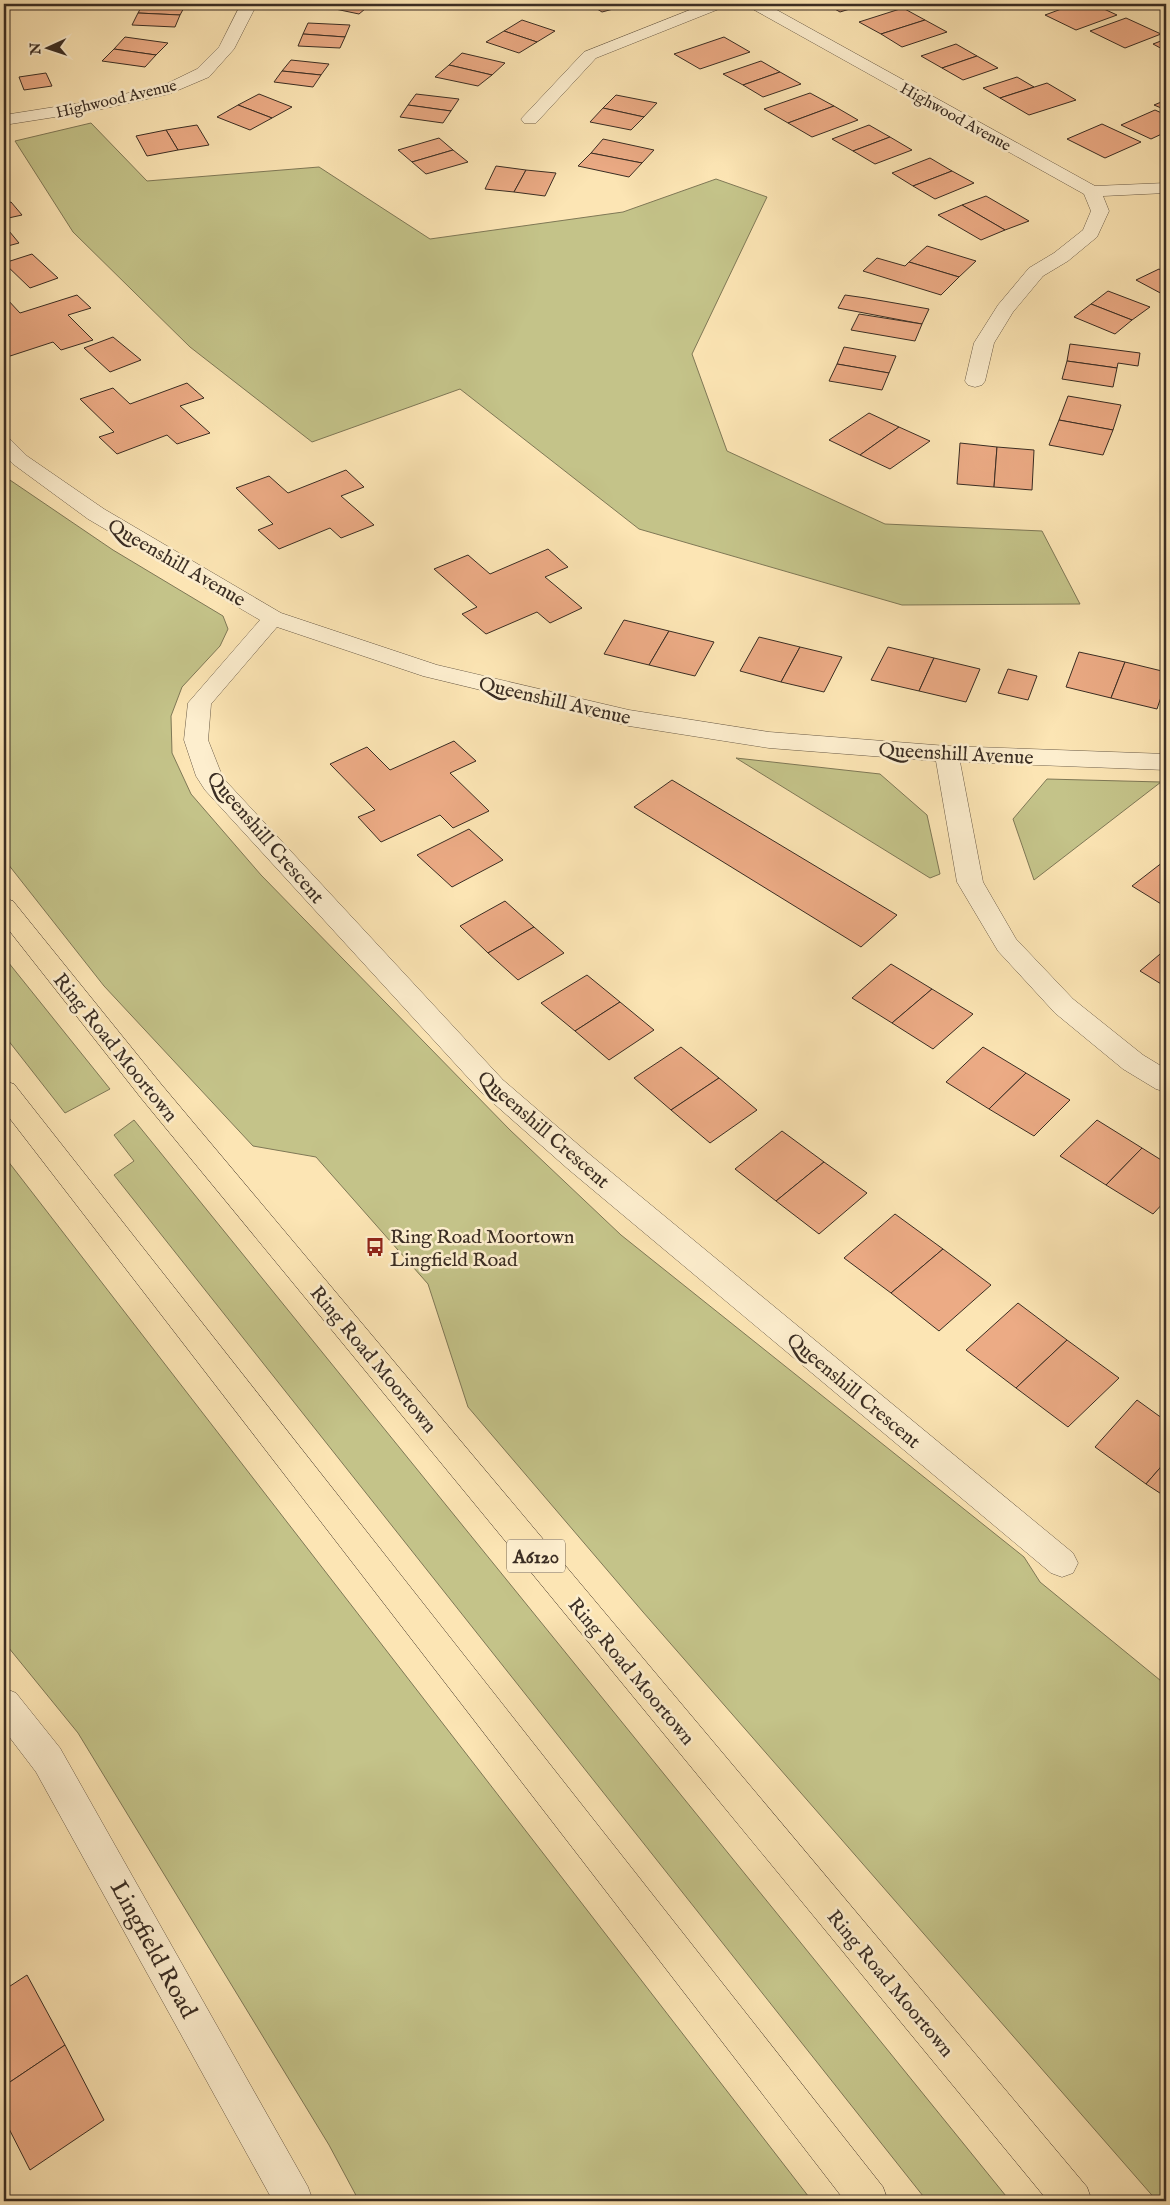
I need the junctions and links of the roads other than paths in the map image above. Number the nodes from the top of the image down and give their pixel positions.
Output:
1 (249, 4) edge
2 (718, 4) edge
3 (755, 4) edge
4 (530, 119) dead end
5 (4, 120) edge
6 (1166, 188) edge
7 (1092, 191) junction
8 (976, 381) dead end
9 (4, 444) edge
10 (273, 618) junction
11 (947, 754) junction
12 (1166, 762) edge
13 (4, 907) edge
14 (1166, 1082) edge
15 (4, 1092) edge
16 (1062, 1563) dead end
17 (4, 1704) edge
18 (294, 2201) edge
19 (869, 2201) edge
20 (1073, 2201) edge

1 - 5 street, Highwood Avenue
2 - 4 street
3 - 7 street, Highwood Avenue
6 - 7 street
7 - 8 street
9 - 10 street, Queenshill Avenue
10 - 11 street, Queenshill Avenue
10 - 16 street, Queenshill Crescent
11 - 12 street, Queenshill Avenue
11 - 14 street
13 - 20 highway, Ring Road Moortown / A6120
15 - 19 highway
17 - 18 street, Lingfield Road

